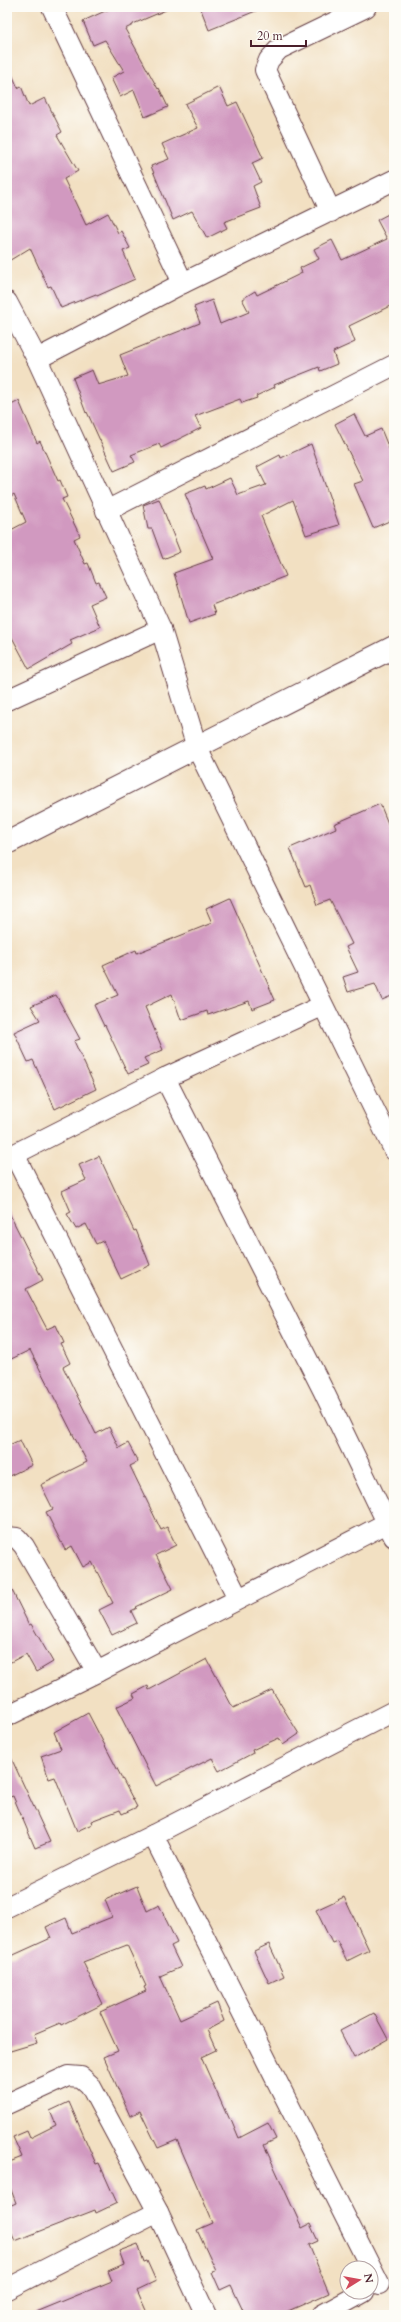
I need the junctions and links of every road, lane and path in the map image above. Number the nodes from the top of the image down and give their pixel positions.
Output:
1 (52, 7) edge
2 (366, 7) edge
3 (394, 180) edge
4 (331, 212) junction
5 (183, 283) junction
6 (7, 302) edge
7 (36, 358) junction
8 (394, 365) edge
9 (106, 511) junction
10 (161, 629) junction
11 (394, 647) edge
12 (8, 695) edge
13 (197, 748) junction
14 (7, 843) edge
15 (322, 1006) junction
16 (166, 1078) junction
17 (394, 1150) edge
18 (11, 1156) edge
19 (390, 1530) edge
20 (7, 1536) edge
21 (238, 1598) junction
22 (97, 1672) junction
23 (394, 1711) edge
24 (7, 1716) edge
25 (152, 1835) junction
26 (7, 1907) edge
27 (7, 2104) edge
28 (158, 2212) junction
29 (364, 2260) edge
30 (7, 2289) edge
31 (350, 2300) edge
32 (206, 2315) edge
33 (322, 2315) edge

1 - 5 street
2 - 4 street
3 - 4 street
4 - 5 street
5 - 7 street
6 - 7 street
7 - 9 street
8 - 9 street
9 - 10 street
10 - 12 street
10 - 13 street
11 - 13 street
13 - 14 street
13 - 15 street
15 - 16 street
15 - 17 street
16 - 18 street
16 - 19 street
18 - 21 street
19 - 21 street
20 - 22 street
21 - 22 street
22 - 24 street
23 - 25 street
25 - 26 street
25 - 29 street
27 - 28 street
28 - 30 street
28 - 32 street
31 - 33 street

